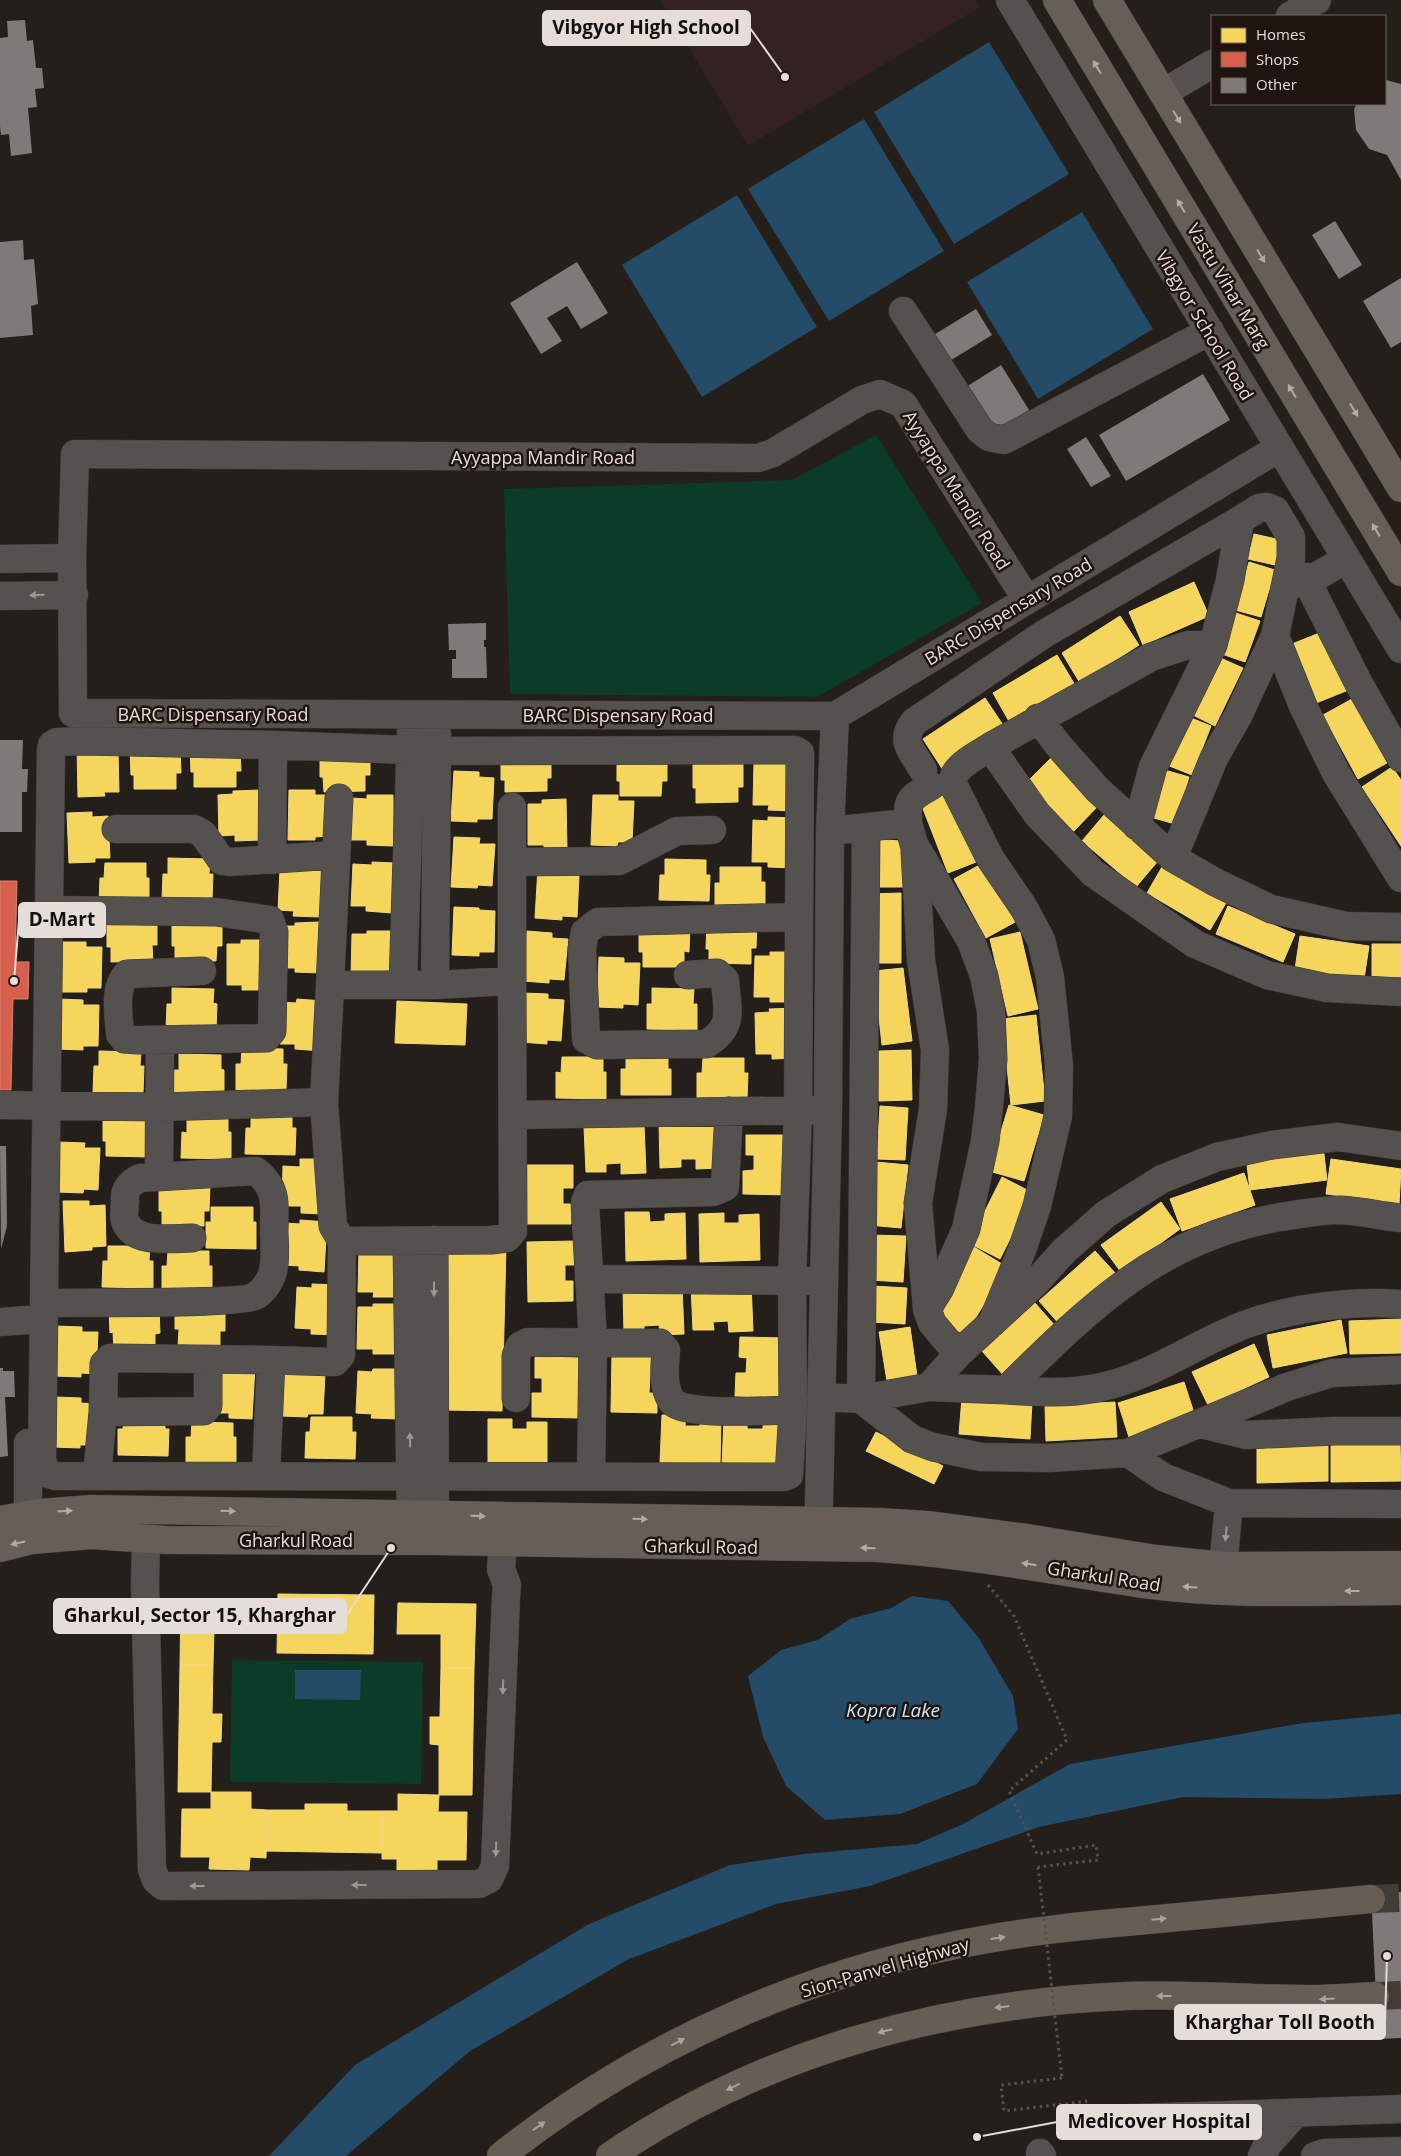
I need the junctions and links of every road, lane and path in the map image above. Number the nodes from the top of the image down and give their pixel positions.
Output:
1 (1010, 0) edge
2 (1057, 0) edge
3 (1107, 0) edge
4 (1317, 0) edge
5 (1292, 15) edge
6 (1211, 65) edge
7 (1163, 94) junction
8 (903, 311) dead end
9 (1210, 331) junction
10 (1279, 448) junction
11 (1401, 488) edge
12 (1240, 520) junction
13 (1343, 555) junction
14 (72, 558) junction
15 (0, 559) edge
16 (1401, 572) edge
17 (1295, 583) junction
18 (74, 595) junction
19 (0, 596) edge
20 (1027, 600) junction
21 (1275, 636) junction
22 (1213, 644) junction
23 (1401, 649) edge
24 (411, 714) junction
25 (438, 715) junction
26 (835, 716) junction
27 (1038, 718) junction
28 (273, 744) junction
29 (990, 747) junction
30 (423, 750) junction
31 (1401, 758) edge
32 (339, 798) dead end
33 (512, 807) dead end
34 (1137, 826) junction
35 (866, 828) junction
36 (116, 829) dead end
37 (712, 830) dead end
38 (830, 831) junction
39 (911, 834) junction
40 (335, 855) junction
41 (1173, 858) junction
42 (272, 860) junction
43 (513, 862) junction
44 (34, 871) dead end
45 (1401, 878) edge
46 (49, 910) junction
47 (798, 916) junction
48 (1401, 927) edge
49 (202, 971) dead end
50 (688, 975) dead end
51 (512, 981) junction
52 (403, 984) junction
53 (435, 984) junction
54 (330, 985) junction
55 (1401, 992) edge
56 (160, 1040) junction
57 (324, 1102) junction
58 (0, 1105) edge
59 (37, 1105) junction
60 (160, 1107) junction
61 (798, 1110) junction
62 (828, 1110) junction
63 (728, 1112) junction
64 (513, 1114) junction
65 (1401, 1146) edge
66 (159, 1177) junction
67 (1401, 1218) edge
68 (192, 1238) dead end
69 (434, 1240) junction
70 (342, 1241) junction
71 (407, 1241) junction
72 (589, 1279) junction
73 (824, 1280) junction
74 (792, 1281) junction
75 (1401, 1304) edge
76 (927, 1310) junction
77 (36, 1311) junction
78 (0, 1322) edge
79 (992, 1323) junction
80 (593, 1342) junction
81 (958, 1354) junction
82 (208, 1360) junction
83 (271, 1360) junction
84 (1401, 1370) edge
85 (929, 1387) junction
86 (1006, 1390) junction
87 (821, 1397) junction
88 (516, 1398) dead end
89 (861, 1399) junction
90 (792, 1410) junction
91 (103, 1412) junction
92 (1201, 1424) junction
93 (1401, 1431) edge
94 (1128, 1454) junction
95 (97, 1475) junction
96 (266, 1476) junction
97 (423, 1477) junction
98 (591, 1477) junction
99 (1229, 1503) junction
100 (1401, 1504) edge
101 (28, 1514) junction
102 (0, 1520) edge
103 (423, 1528) junction
104 (818, 1535) junction
105 (156, 1540) junction
106 (503, 1543) junction
107 (0, 1548) edge
108 (965, 1556) junction
109 (1401, 1566) edge
110 (1222, 1578) junction
111 (154, 1583) junction
112 (1401, 1592) edge
113 (499, 1597) junction
114 (164, 1652) dead end
115 (493, 1663) dead end
116 (1371, 1899) tunnel mouth
117 (1375, 1996) tunnel mouth
118 (1401, 2109) edge
119 (1295, 2114) junction
120 (1108, 2120) joint
121 (1401, 2152) edge
122 (501, 2156) edge
123 (610, 2156) edge
124 (1262, 2156) edge
125 (1315, 2156) edge

1 - 9 street, Vibgyor School Road
16 -> 2 main road, Vastu Vihar Marg
3 - 7 main road
4 - 5 street
6 - 7 street
7 -> 11 main road
8 - 9 street
9 - 10 street, Vibgyor School Road
10 - 13 street, Vibgyor School Road
10 - 20 street, BARC Dispensary Road
12 - 17 street
12 - 22 street
12 - 39 street
13 - 17 street
13 - 23 street, Vibgyor School Road
14 - 15 street
14 - 18 street, Ayyappa Mandir Road
14 - 20 street, Ayyappa Mandir Road
17 - 21 street
17 - 31 street
18 -> 19 street
18 - 24 street, BARC Dispensary Road
20 - 26 street, BARC Dispensary Road
21 - 41 street
21 - 45 street
22 - 27 street
22 - 34 street
24 - 25 street, BARC Dispensary Road
24 - 30 street
25 - 26 street, BARC Dispensary Road
25 - 30 street
26 - 38 street
27 - 29 street
27 - 34 street
28 - 30 street
28 - 42 street
28 - 46 street
29 - 55 street
29 - 79 street
30 - 47 street
30 - 52 street
30 - 53 street
32 - 40 street
33 - 43 street
34 - 41 street
35 - 38 street
35 - 39 street
35 - 89 street
36 - 42 street
37 - 43 street
38 - 62 street
39 - 76 street
39 - 76 street
40 - 42 street
40 - 54 street
41 - 48 street
43 - 51 street
44 - 59 street
46 - 56 street
46 - 59 street
47 - 50 street
47 - 61 street
49 - 56 street
51 - 53 street
51 - 64 street
52 - 53 street
52 - 54 street
54 - 57 street
56 - 60 street
57 - 60 street
57 - 70 street
58 - 59 street
59 - 60 street
59 - 77 street
60 - 66 street
61 - 62 street
61 - 63 street
61 - 74 street
62 - 73 street
63 - 64 street
63 - 72 street
64 - 69 street
65 - 79 street
66 - 68 street
66 - 77 street
67 - 86 street
69 - 71 street
69 -> 97 street
70 - 71 street
70 - 83 street
97 -> 71 street
72 - 74 street
72 - 80 street
73 - 74 street
73 - 87 street
74 - 90 street
75 - 86 street
76 - 81 street
77 - 78 street
77 - 95 street
77 - 101 street
79 - 81 street
80 - 88 street
80 - 90 street
80 - 98 street
81 - 85 street
82 - 83 street
82 - 91 street
82 - 91 street
83 - 96 street
84 - 92 street
85 - 86 street
85 - 89 street
87 - 89 street
87 - 104 street
89 - 94 street
90 - 98 street
91 - 95 street
92 - 93 street
92 - 94 street
94 - 99 street
95 - 96 street
96 - 97 street
97 - 98 street
97 - 103 street
99 - 100 street
99 -> 110 street
101 - 102 main road, Gharkul Road
101 -> 103 main road, Gharkul Road
103 - 105 main road, Gharkul Road
103 - 106 main road, Gharkul Road
104 - 106 main road, Gharkul Road
108 -> 104 main road, Gharkul Road
104 - 110 main road, Gharkul Road
105 -> 107 main road, Gharkul Road
105 - 111 street
106 - 113 street
110 -> 108 main road, Gharkul Road
108 - 120 path, bridge
109 - 110 main road, Gharkul Road
112 -> 110 main road, Gharkul Road
113 -> 111 street
111 - 114 street
113 - 115 street
122 -> 116 highway, Sion-Panvel Highway
117 -> 123 highway
118 - 119 street
119 - 120 street
119 - 124 street
121 - 125 street

